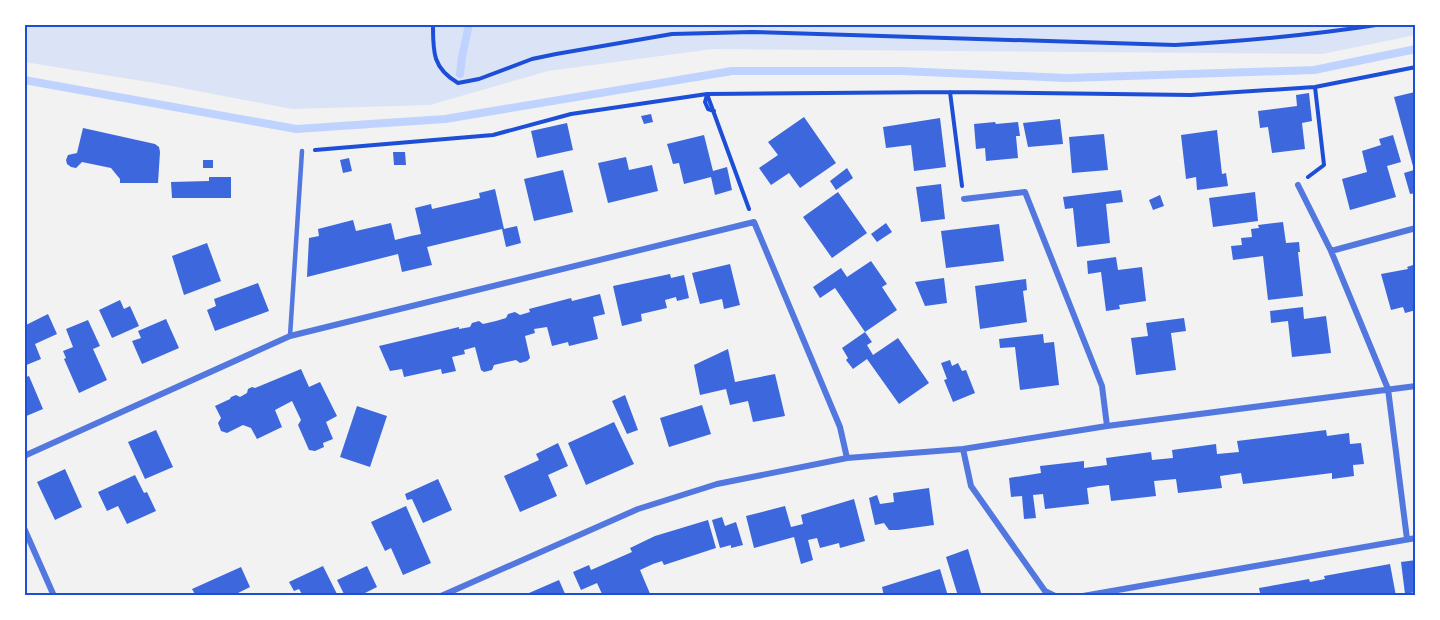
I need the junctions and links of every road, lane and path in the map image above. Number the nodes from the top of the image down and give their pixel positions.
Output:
1 (433, 24) edge
2 (1383, 24) edge
3 (1416, 67) edge
4 (1315, 87) junction
5 (950, 92) junction
6 (707, 94) junction
7 (302, 151) joint
8 (1298, 185) joint
9 (964, 199) joint
10 (754, 222) junction
11 (1416, 228) edge
12 (1331, 251) junction
13 (290, 336) junction
14 (1416, 386) edge
15 (1388, 389) junction
16 (1107, 426) junction
17 (963, 449) junction
18 (24, 456) edge
19 (847, 458) junction
20 (24, 528) edge
21 (1416, 538) edge
22 (1407, 539) junction
23 (1044, 594) edge
24 (54, 596) edge
25 (441, 596) edge
26 (1055, 596) edge
27 (1083, 596) edge

1 - 2 path
3 - 4 path
4 - 5 path
4 - 8 path
5 - 6 path
5 - 9 path
6 - 7 path
6 - 10 path
7 - 13 lane
8 - 12 street
9 - 16 street
10 - 13 street
10 - 19 street
11 - 12 street
12 - 15 street
13 - 18 street
14 - 15 street
15 - 16 street
15 - 22 street
16 - 17 street
17 - 19 street
17 - 23 street
19 - 25 street
20 - 24 street
21 - 22 street
22 - 27 street
23 - 26 street

